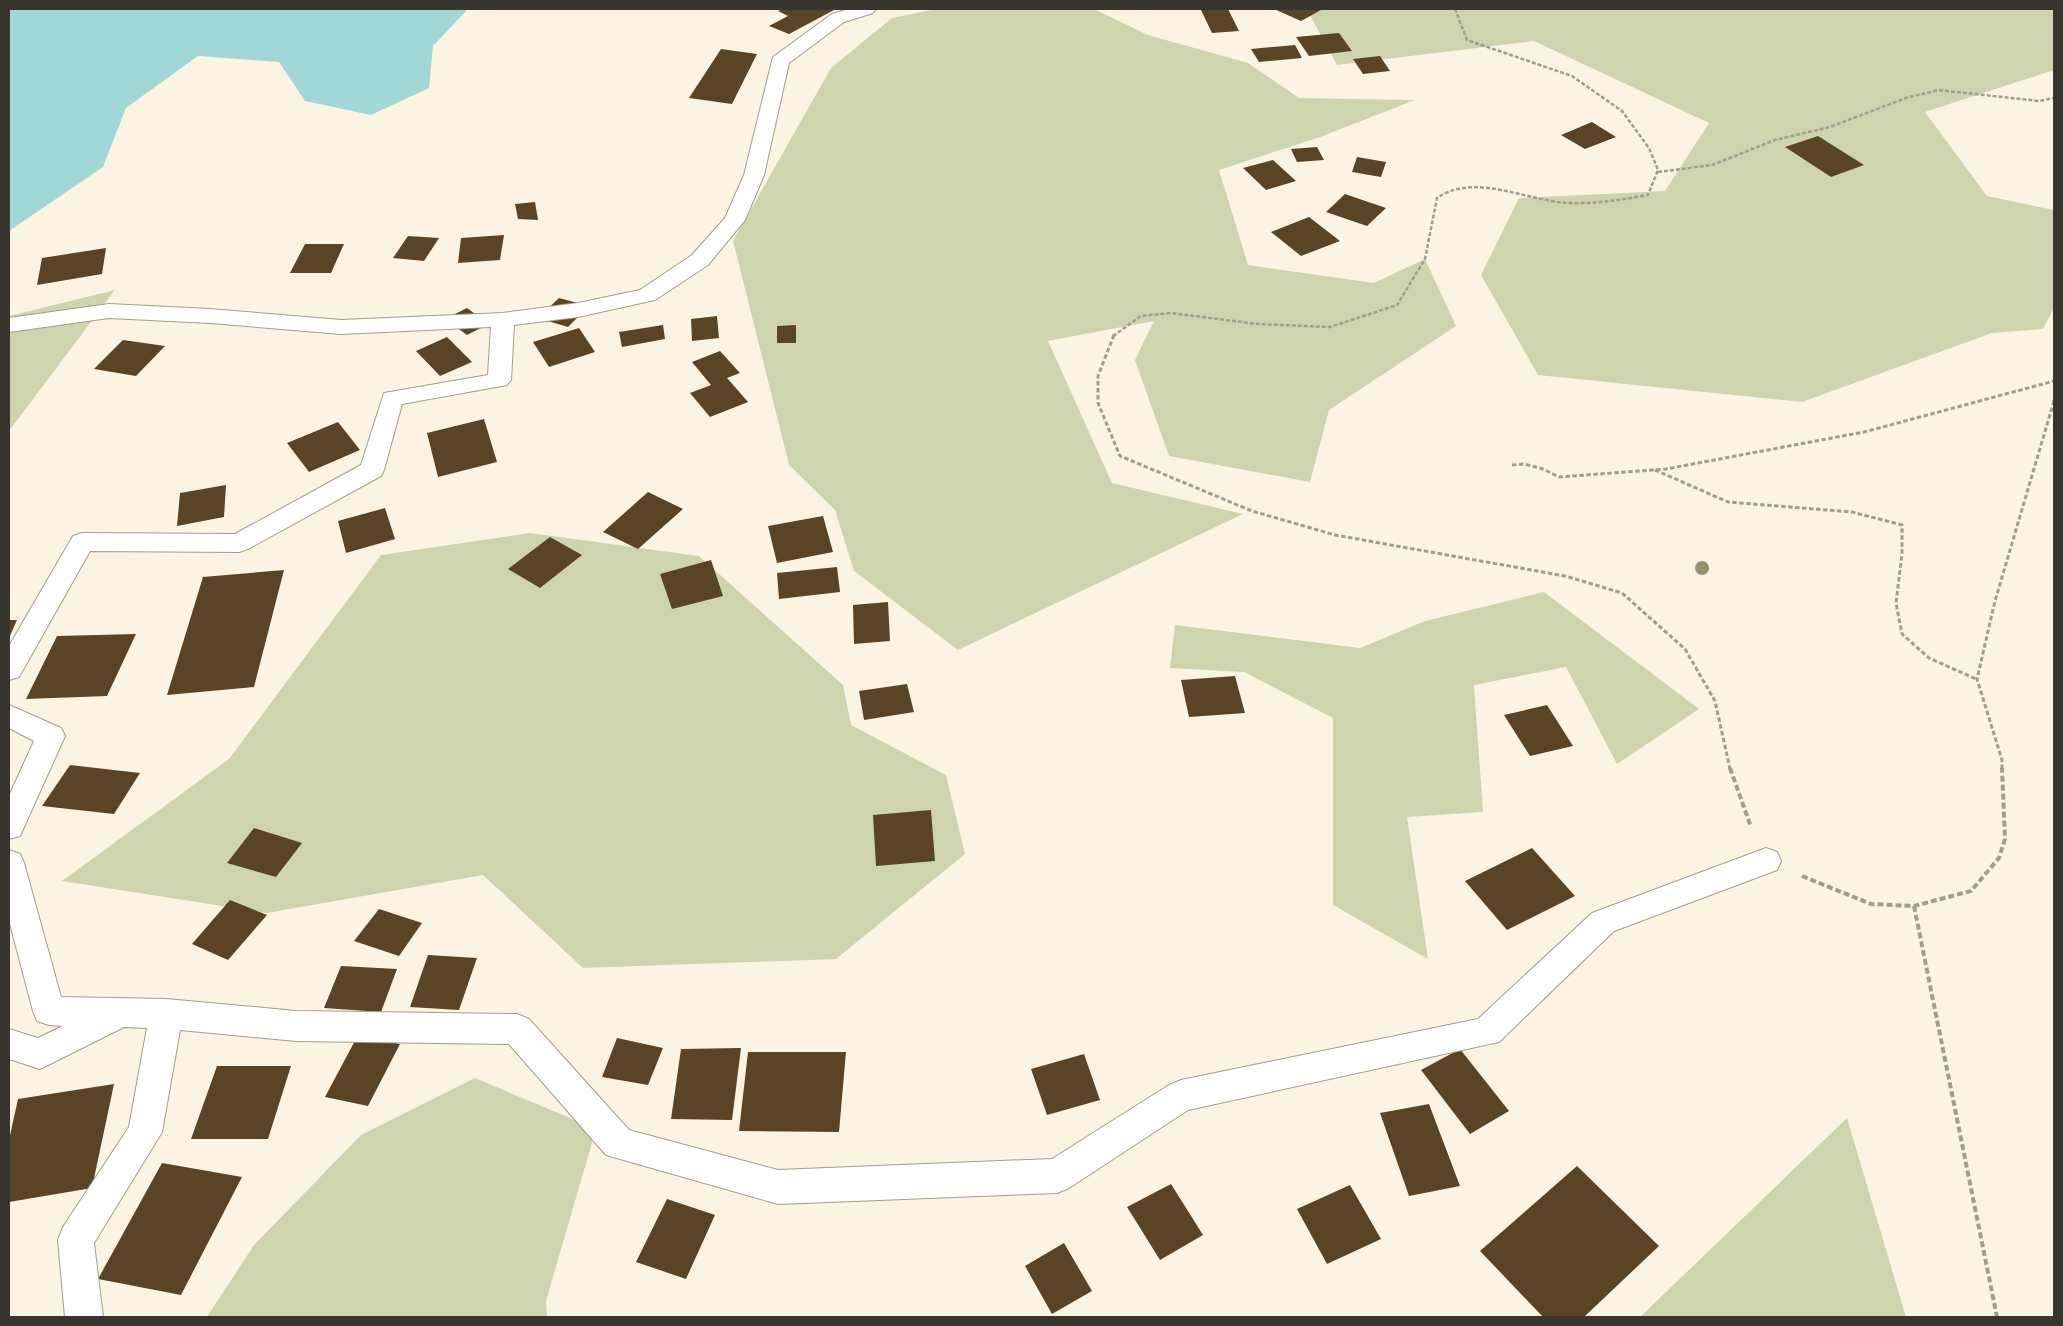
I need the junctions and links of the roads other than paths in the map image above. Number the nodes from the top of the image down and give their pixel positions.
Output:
1 (867, 9) edge
2 (503, 320) junction
3 (9, 325) edge
4 (9, 670) edge
5 (9, 716) edge
6 (9, 827) edge
7 (1766, 861) road end
8 (9, 862) edge
9 (122, 1012) junction
10 (166, 1014) junction
11 (9, 1044) edge
12 (84, 1317) edge

1 - 2 street
2 - 3 street
2 - 4 street
5 - 6 street
7 - 10 street
8 - 9 street
9 - 10 street
9 - 11 street
10 - 12 street

